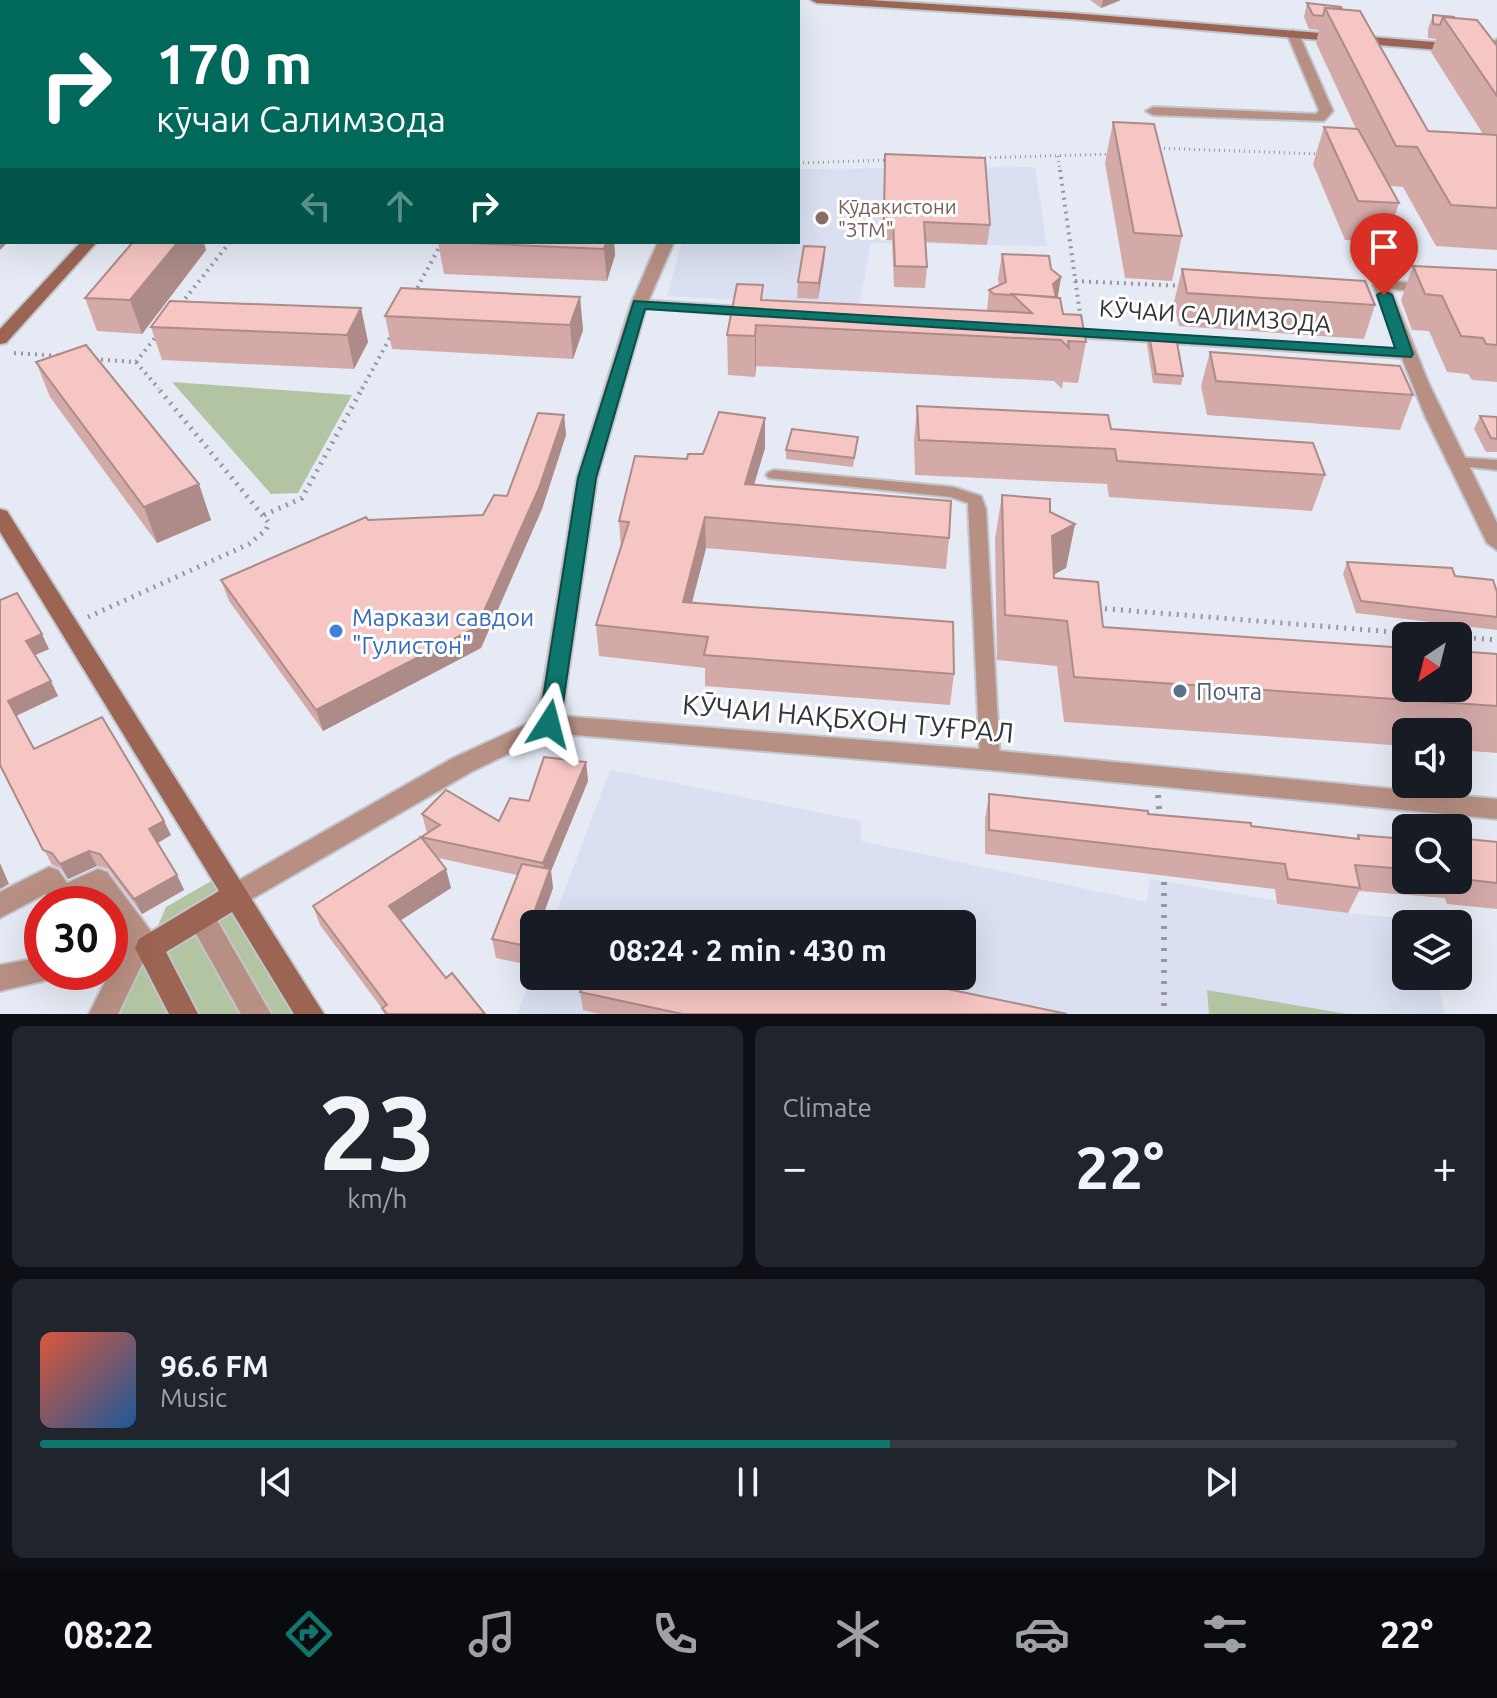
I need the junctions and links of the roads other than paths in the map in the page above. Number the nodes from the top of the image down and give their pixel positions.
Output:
1 (817, 0) edge
2 (1293, 34) junction
3 (1494, 48) edge
4 (1497, 62) edge
5 (1153, 111) dead end
6 (87, 244) edge
7 (665, 244) edge
8 (1381, 285) joint
9 (1439, 289) edge
10 (639, 304) junction
11 (766, 313) edge
12 (1051, 332) edge
13 (0, 339) edge
14 (1405, 354) junction
15 (1455, 462) junction
16 (1497, 465) edge
17 (774, 475) dead end
18 (0, 516) edge
19 (1497, 543) edge
20 (549, 724) junction
21 (990, 760) junction
22 (1497, 809) edge
23 (236, 895) junction
24 (0, 906) edge
25 (200, 916) junction
26 (149, 948) junction
27 (128, 952) edge
28 (24, 973) edge
29 (0, 978) edge
30 (103, 1014) edge
31 (115, 1014) edge
32 (184, 1014) edge
33 (257, 1014) edge
34 (310, 1014) edge

1 - 2 street
2 - 3 street
2 - 5 street
3 - 4 lane
6 - 13 street
7 - 10 street
8 - 9 lane
8 - 14 street
10 - 11 lane
10 - 20 street
12 - 14 lane, КӮЧАИ САЛИМЗОДА
14 - 15 street
15 - 16 lane
15 - 19 street
17 - 21 lane
18 - 23 street
20 - 21 street, КӮЧАИ НАҚБХОН ТУҒРАЛ
20 - 23 street, КӮЧАИ НАҚБХОН ТУҒРАЛ
21 - 22 street, КӮЧАИ НАҚБХОН ТУҒРАЛ
23 - 25 street
23 - 34 street
24 - 30 street
25 - 26 street
25 - 33 street
26 - 27 street
26 - 31 street
26 - 32 street
28 - 29 street

